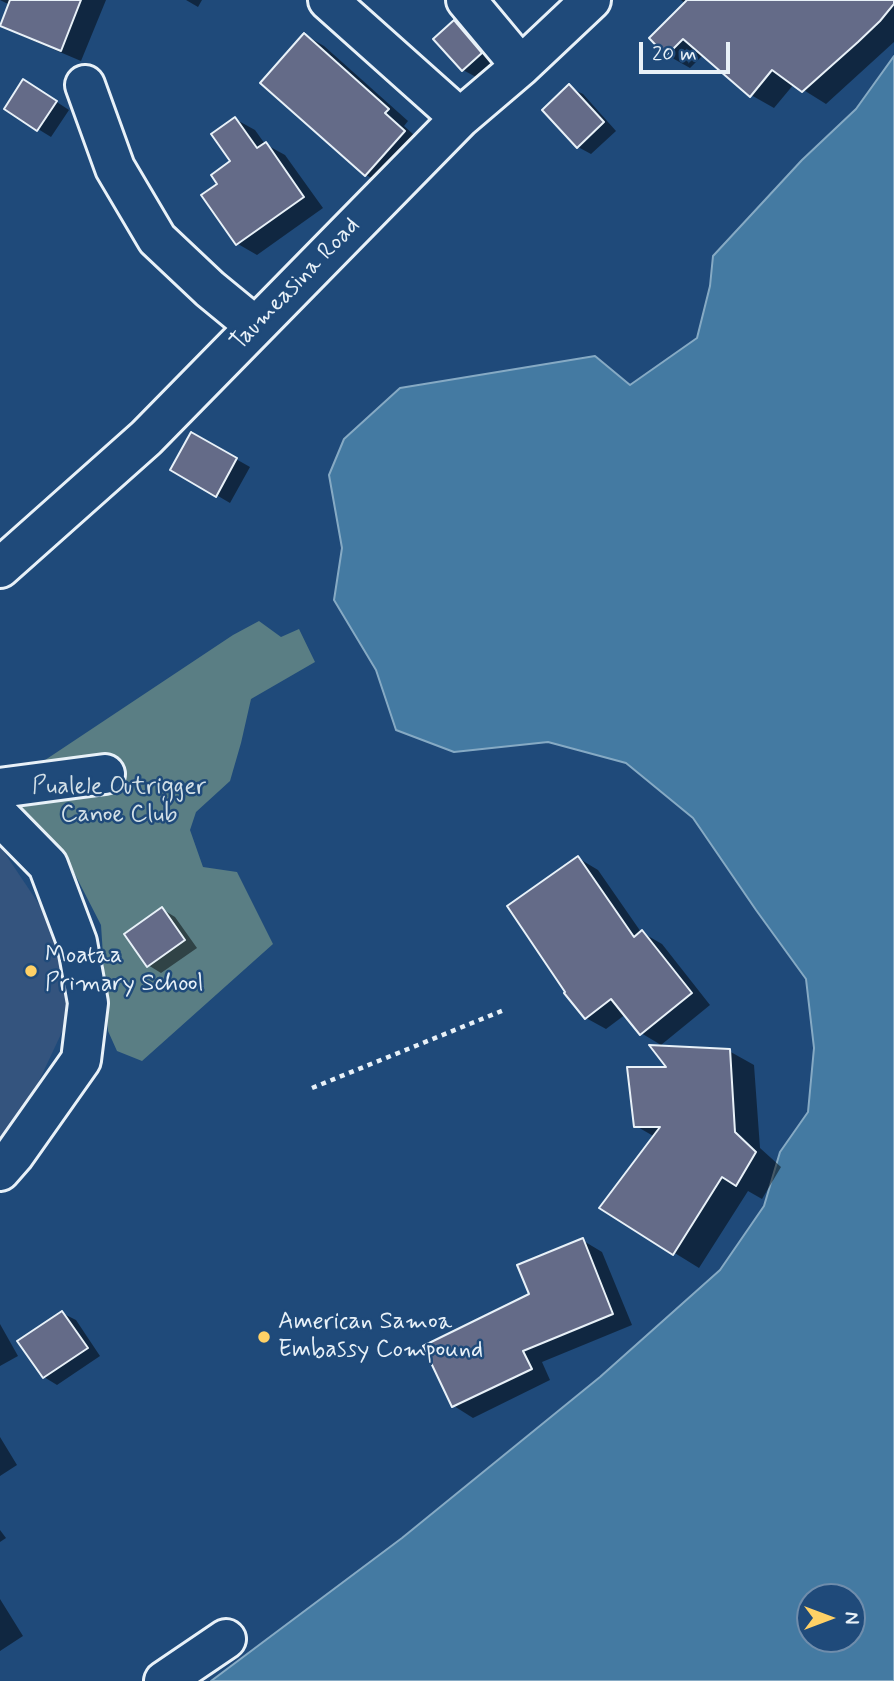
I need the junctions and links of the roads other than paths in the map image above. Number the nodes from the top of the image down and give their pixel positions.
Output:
1 (328, 0) edge
2 (466, 0) edge
3 (591, 0) edge
4 (521, 66) junction
5 (85, 85) dead end
6 (460, 118) junction
7 (255, 326) junction
8 (0, 568) edge
9 (105, 774) dead end
10 (0, 788) edge
11 (0, 816) edge
12 (0, 1171) edge
13 (226, 1639) dead end
14 (164, 1681) edge

1 - 6 street
2 - 4 street
3 - 4 street, Taumeasina Road
4 - 6 street, Taumeasina Road
5 - 7 street
6 - 7 street, Taumeasina Road
7 - 8 street, Taumeasina Road
9 - 10 street
11 - 12 street
13 - 14 street

